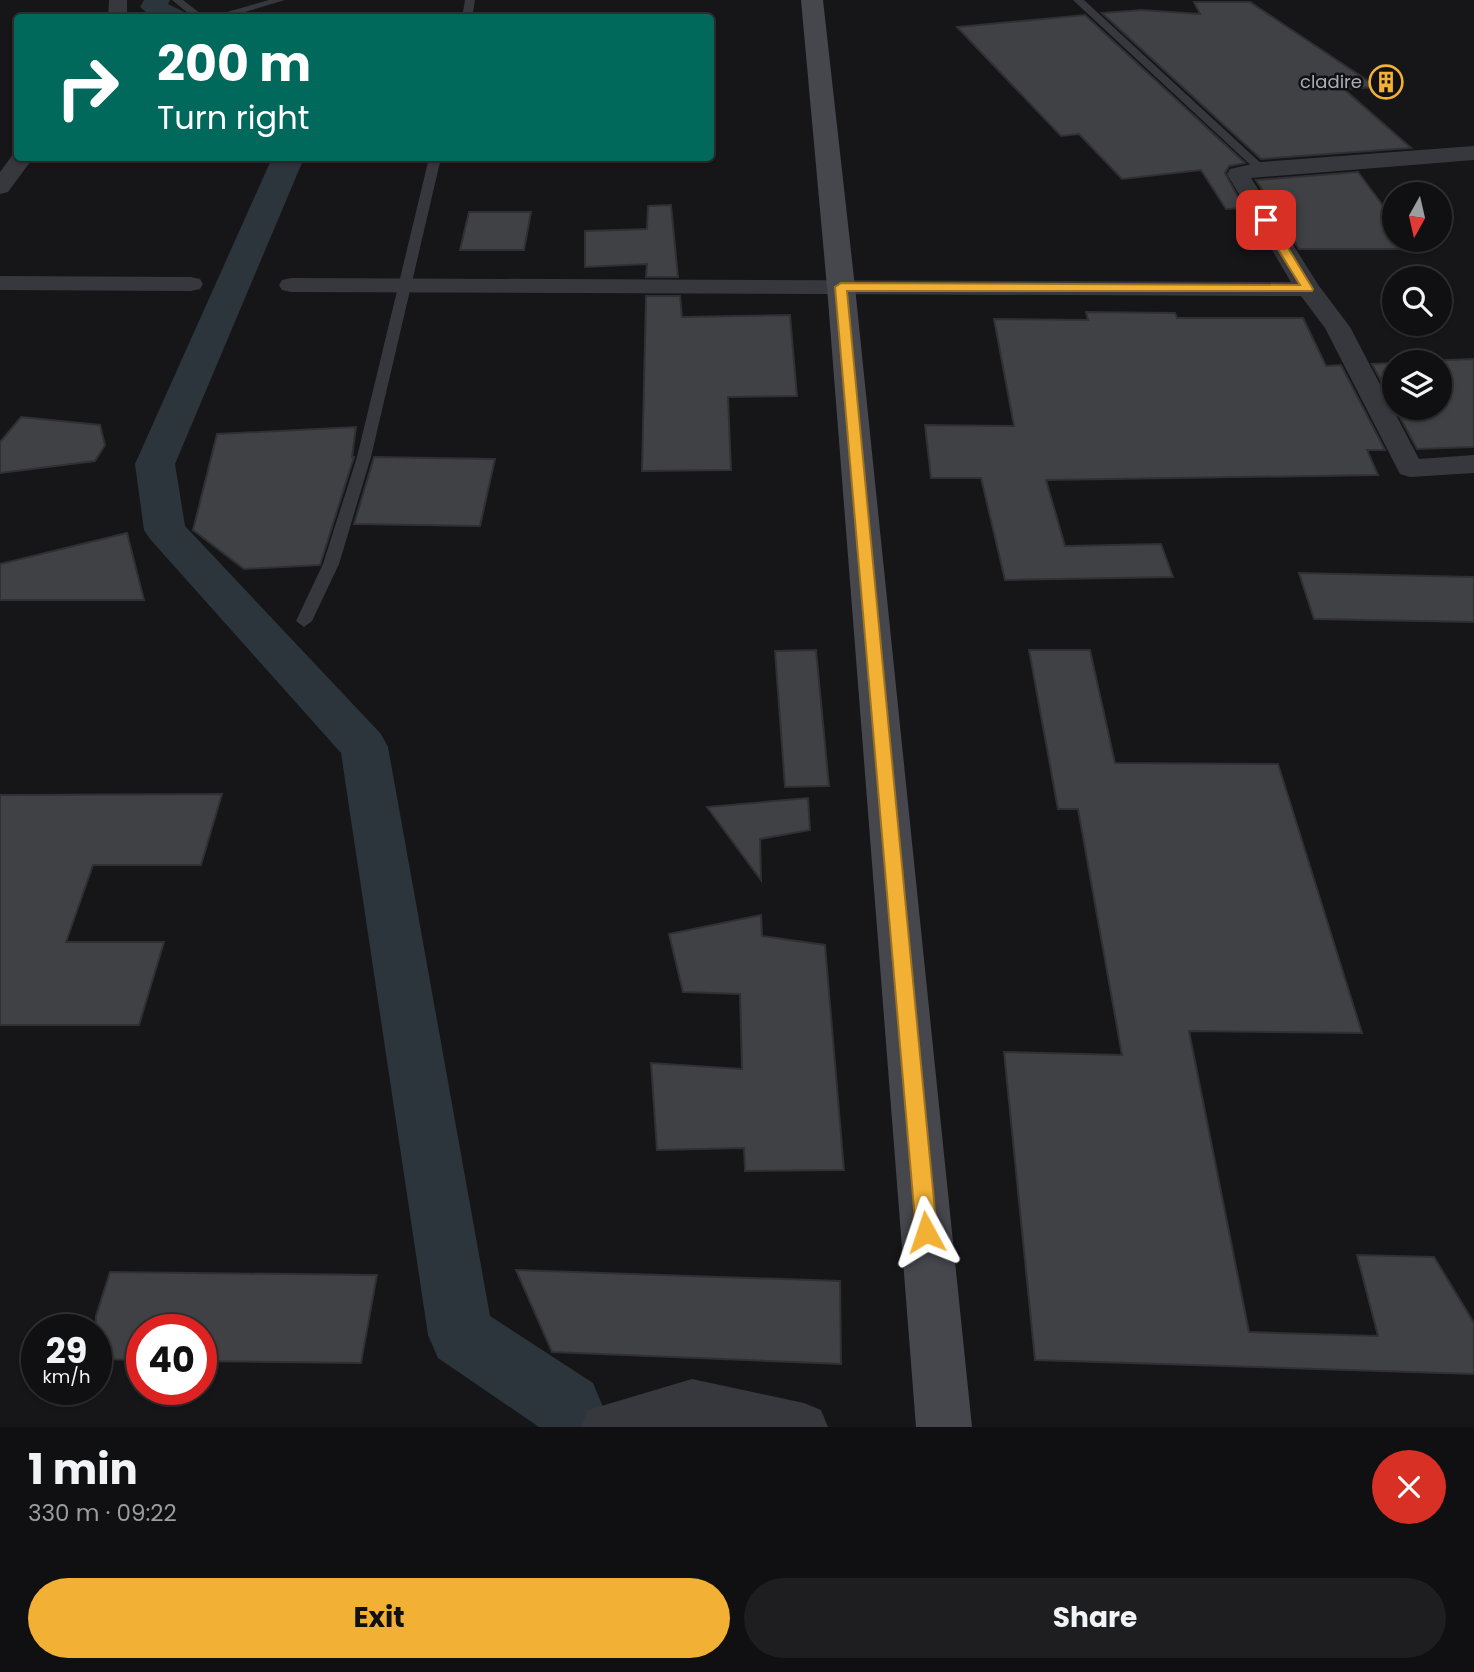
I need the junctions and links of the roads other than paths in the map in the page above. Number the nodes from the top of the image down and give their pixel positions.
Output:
1 (177, 0) edge
2 (280, 0) edge
3 (812, 0) edge
4 (1078, 0) edge
5 (196, 14) edge
6 (226, 14) edge
7 (1474, 153) edge
8 (20, 161) edge
9 (434, 161) edge
10 (1261, 169) junction
11 (0, 187) edge
12 (0, 283) edge
13 (191, 284) dead end
14 (291, 285) dead end
15 (403, 285) junction
16 (841, 287) junction
17 (1308, 289) junction
18 (1474, 464) edge
19 (304, 621) dead end
20 (605, 1427) edge
21 (804, 1427) edge
22 (944, 1427) edge

1 - 5 lane
2 - 6 lane
3 - 16 street
4 - 10 lane
7 - 10 street
8 - 11 street
9 - 15 lane
10 - 17 street
12 - 13 street
14 - 15 street
15 - 16 street
15 - 19 lane
16 - 17 street
16 - 22 street
17 - 18 street
20 - 21 street

